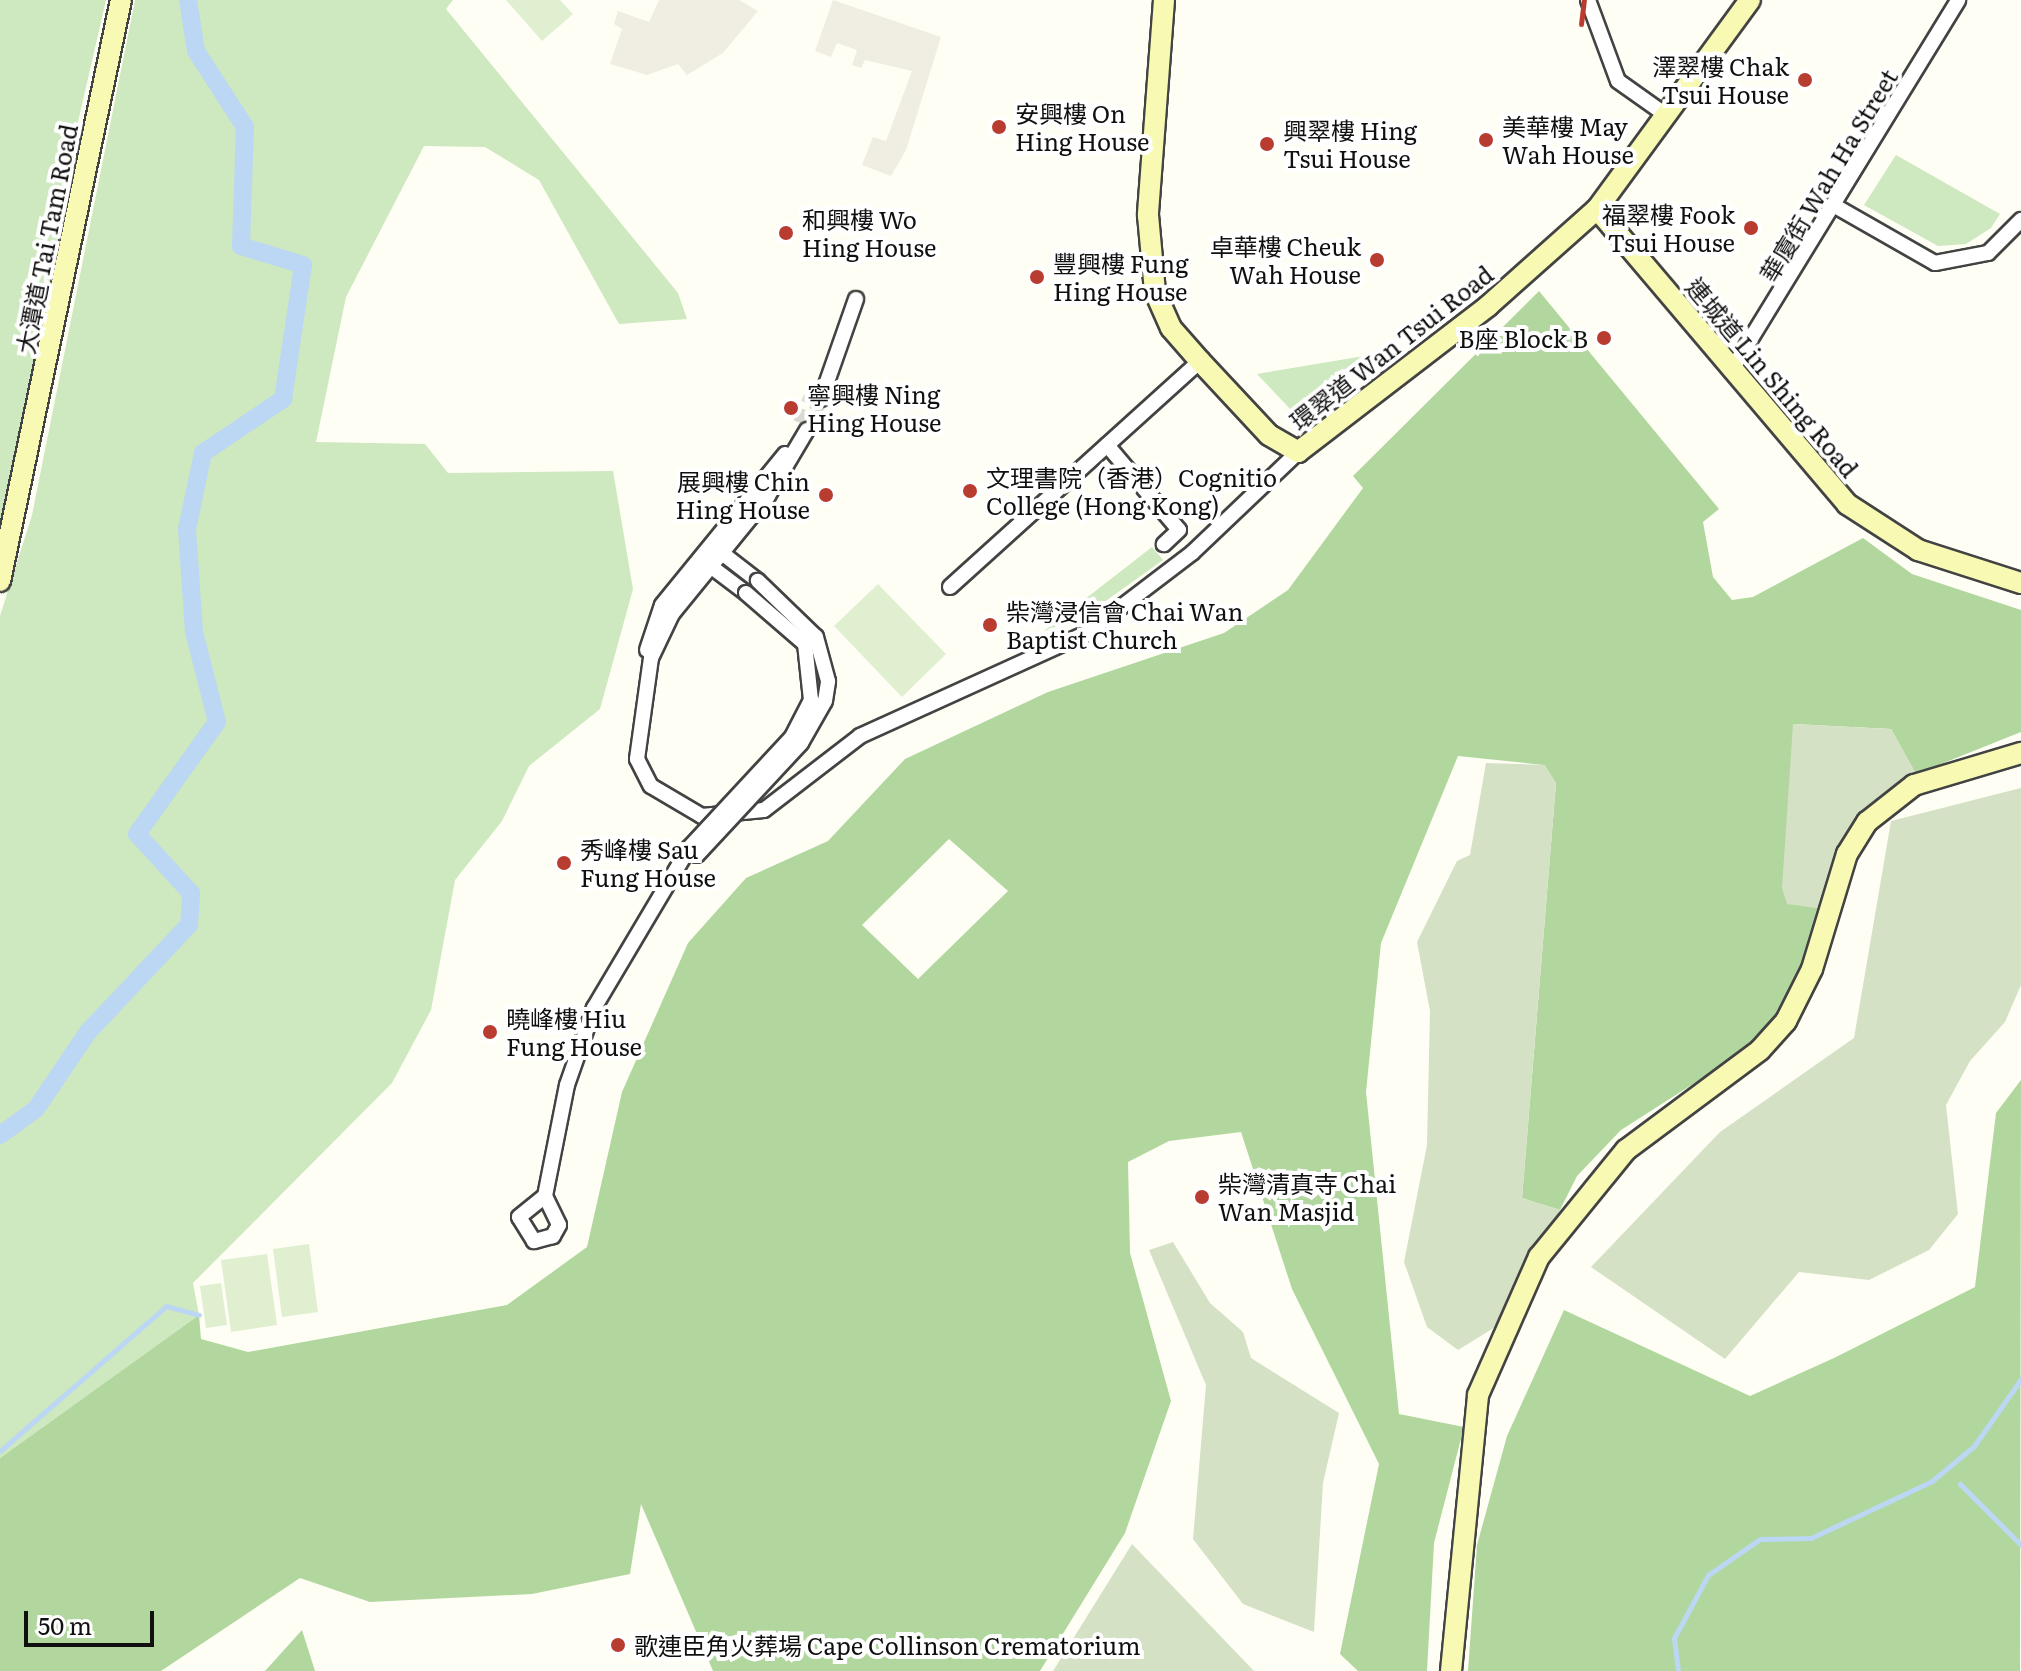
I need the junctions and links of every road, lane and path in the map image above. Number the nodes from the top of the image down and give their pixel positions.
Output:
1 (121, 0) edge
2 (1164, 0) edge
3 (1588, 0) edge
4 (1750, 0) edge
5 (1958, 0) edge
6 (1666, 115) junction
7 (1835, 206) junction
8 (1597, 209) junction
9 (2021, 220) edge
10 (856, 299) dead end
11 (1200, 361) junction
12 (1731, 371) junction
13 (819, 393) tunnel mouth
14 (1107, 445) junction
15 (1298, 452) junction
16 (1164, 544) dead end
17 (711, 545) junction
18 (724, 554) junction
19 (706, 563) junction
20 (0, 581) edge
21 (2021, 583) edge
22 (950, 587) dead end
23 (2021, 753) edge
24 (680, 867) junction
25 (545, 1192) dead end
26 (1451, 1671) edge

1 - 20 street, 大潭道 Tai Tam Road
2 - 11 street, 環翠道 Wan Tsui Road
3 - 6 street
4 - 6 street, 環翠道 Wan Tsui Road
5 - 7 street, 華廈街 Wah Ha Street
6 - 8 street, 環翠道 Wan Tsui Road
7 - 9 street
7 - 12 street, 華廈街 Wah Ha Street
8 - 12 street, 連城道 Lin Shing Road
8 - 15 street, 環翠道 Wan Tsui Road
10 - 13 street
11 - 14 street
11 - 15 street, 環翠道 Wan Tsui Road
12 - 21 street, 連城道 Lin Shing Road
14 - 16 street
14 - 22 street
15 - 19 street
17 - 18 street
17 - 18 street
17 - 19 street
18 - 19 street
18 - 24 street, bridge
19 - 24 street, bridge
23 - 26 street
24 - 25 street

